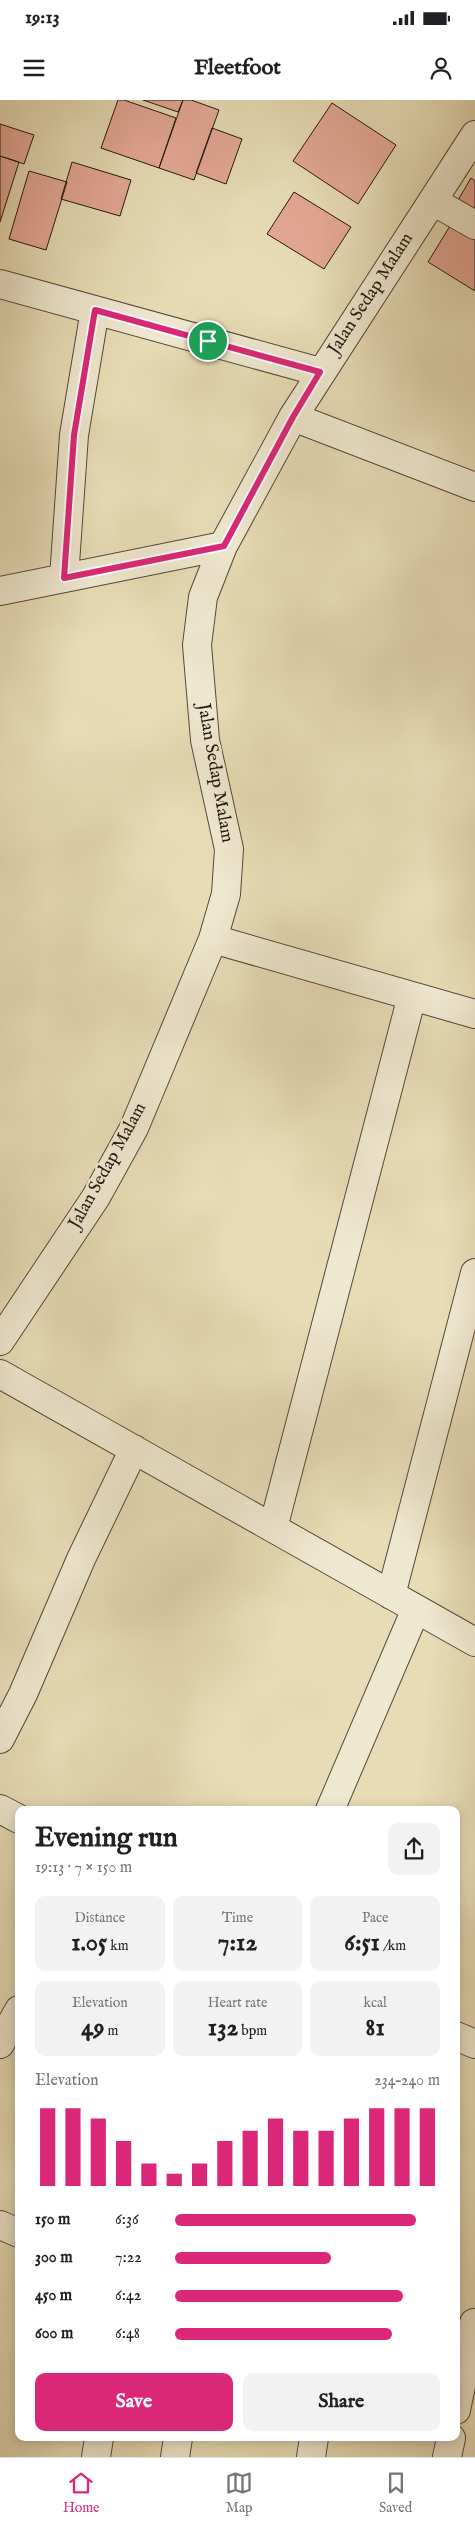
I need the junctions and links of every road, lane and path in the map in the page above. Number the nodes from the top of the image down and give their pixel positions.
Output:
1 (475, 134) edge
2 (433, 201) junction
3 (475, 226) edge
4 (0, 284) edge
5 (95, 310) junction
6 (320, 372) junction
7 (293, 417) junction
8 (475, 487) edge
9 (224, 546) junction
10 (64, 578) junction
11 (0, 591) edge
12 (213, 939) junction
13 (412, 996) junction
14 (475, 1014) edge
15 (475, 1273) edge
16 (0, 1340) edge
17 (0, 1374) edge
18 (134, 1449) junction
19 (273, 1528) junction
20 (391, 1595) junction
21 (416, 1609) junction
22 (475, 1642) edge
23 (0, 1740) edge
24 (332, 1806) edge
25 (0, 1809) edge
26 (15, 1817) edge
27 (15, 2017) edge
28 (460, 2038) edge
29 (0, 2044) edge
30 (475, 2044) edge
31 (0, 2225) edge
32 (15, 2231) edge
33 (468, 2323) edge
34 (460, 2381) edge
35 (99, 2441) edge
36 (178, 2441) edge
37 (314, 2441) edge
38 (450, 2441) edge
39 (96, 2457) edge
40 (175, 2457) edge
41 (311, 2457) edge
42 (447, 2457) edge

1 - 2 street, Jalan Sedap Malam
2 - 3 street
2 - 6 street, Jalan Sedap Malam
4 - 5 street
5 - 6 street
5 - 10 street
6 - 7 street, Jalan Sedap Malam
7 - 8 street
7 - 9 street, Jalan Sedap Malam
9 - 10 street
9 - 12 street, Jalan Sedap Malam
10 - 11 street
12 - 13 street
12 - 16 street, Jalan Sedap Malam
13 - 14 street
13 - 19 street
15 - 20 street
17 - 18 street
18 - 19 street
18 - 23 street
19 - 20 street
20 - 21 street
21 - 22 street
21 - 24 street
25 - 26 street
27 - 29 street
28 - 30 street
31 - 32 street
33 - 34 street
35 - 39 street
36 - 40 street
37 - 41 street
38 - 42 street

